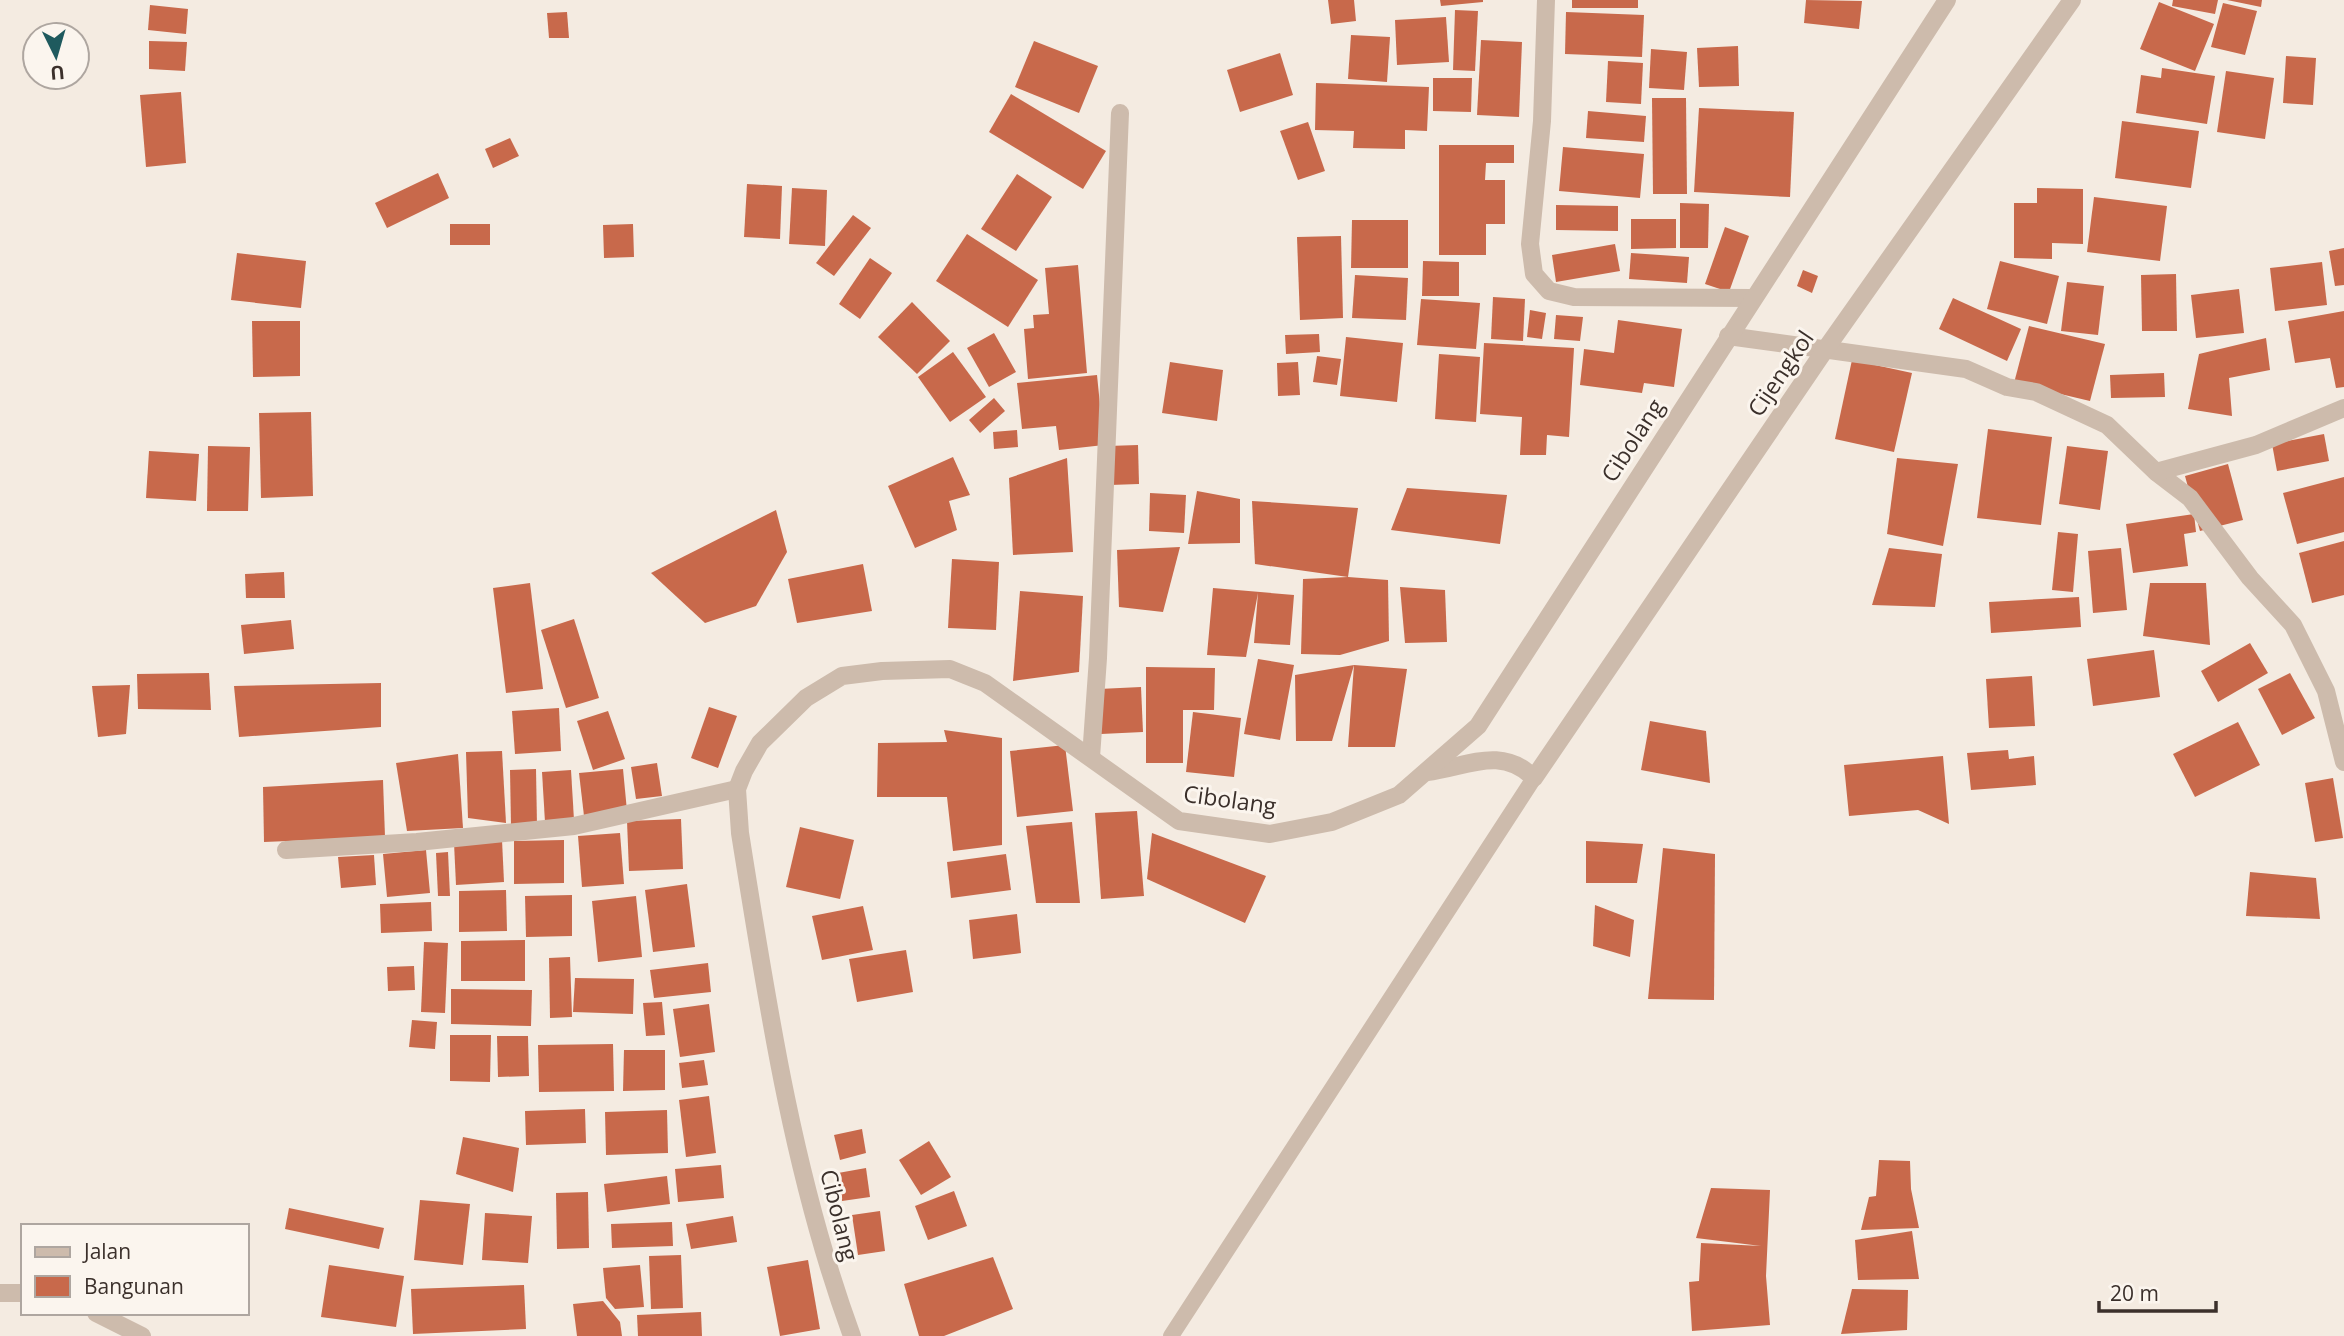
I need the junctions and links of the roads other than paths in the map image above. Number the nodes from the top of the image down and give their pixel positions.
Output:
1 (1546, 0) edge
2 (1947, 0) edge
3 (2073, 0) edge
4 (1120, 113) dead end
5 (1752, 298) junction
6 (1728, 336) junction
7 (1827, 347) junction
8 (2344, 408) edge
9 (2156, 472) junction
10 (1091, 757) junction
11 (2344, 762) edge
12 (1427, 772) junction
13 (1534, 778) junction
14 (737, 789) junction
15 (286, 850) dead end
16 (0, 1293) edge
17 (21, 1293) edge
18 (100, 1315) edge
19 (142, 1336) edge
20 (852, 1336) edge
21 (1171, 1336) edge

1 - 5 street
2 - 5 street, Cibolang
3 - 7 street, Cijengkol
4 - 10 street
5 - 6 street, Cibolang
6 - 7 street
6 - 12 street, Cibolang
7 - 9 street
7 - 13 street, Cijengkol
8 - 9 street
9 - 11 street
10 - 12 street, Cibolang
10 - 14 street, Cibolang
12 - 13 street
13 - 21 lane
14 - 15 street
14 - 20 street, Cibolang
16 - 17 street
18 - 19 street

